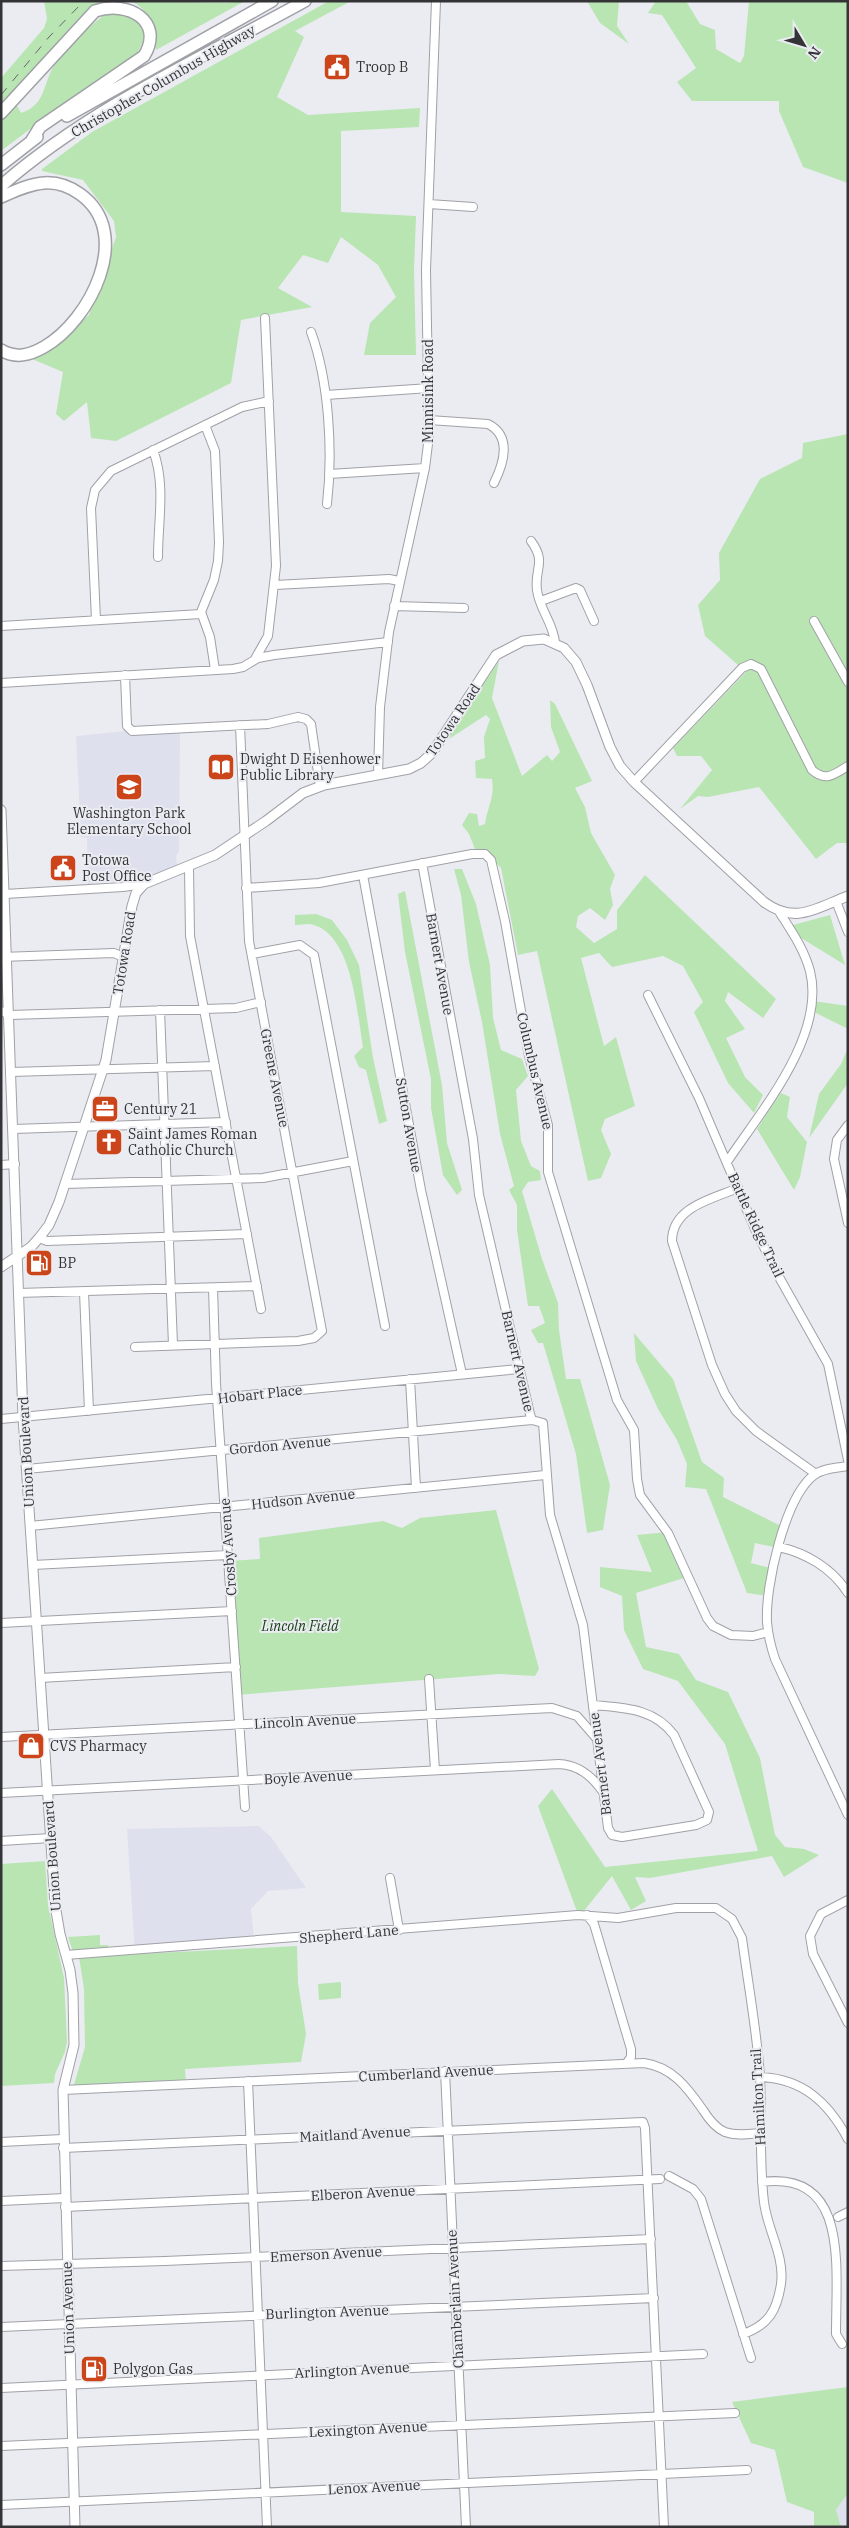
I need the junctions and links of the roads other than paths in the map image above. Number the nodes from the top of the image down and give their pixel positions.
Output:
1 (272, 1) edge
2 (305, 1) edge
3 (436, 1) edge
4 (1, 113) edge
5 (32, 140) junction
6 (1, 165) edge
7 (1, 186) edge
8 (1, 197) edge
9 (428, 204) junction
10 (473, 207) dead end
11 (265, 318) dead end
12 (311, 332) dead end
13 (1, 350) edge
14 (430, 388) junction
15 (326, 395) junction
16 (269, 402) junction
17 (429, 420) junction
18 (205, 425) junction
19 (153, 450) junction
20 (425, 468) junction
21 (329, 474) junction
22 (494, 483) dead end
23 (326, 504) dead end
24 (531, 541) dead end
25 (158, 557) dead end
26 (399, 581) junction
27 (275, 585) junction
28 (541, 601) junction
29 (394, 606) junction
30 (464, 608) dead end
31 (202, 614) junction
32 (96, 620) junction
33 (594, 621) dead end
34 (814, 621) dead end
35 (1, 626) edge
36 (388, 642) junction
37 (555, 643) junction
38 (255, 659) junction
39 (215, 670) junction
40 (125, 675) junction
41 (848, 682) edge
42 (1, 683) edge
43 (240, 725) junction
44 (848, 766) edge
45 (378, 775) junction
46 (634, 782) junction
47 (320, 786) junction
48 (1, 810) edge
49 (244, 836) junction
50 (422, 863) junction
51 (189, 867) junction
52 (363, 875) junction
53 (144, 884) junction
54 (246, 888) junction
55 (5, 894) junction
56 (848, 896) edge
57 (836, 901) junction
58 (780, 913) junction
59 (848, 932) edge
60 (252, 954) junction
61 (4, 956) edge
62 (123, 957) junction
63 (648, 995) dead end
64 (261, 1002) junction
65 (205, 1009) junction
66 (160, 1010) junction
67 (114, 1012) junction
68 (5, 1013) edge
69 (215, 1066) junction
70 (162, 1067) junction
71 (104, 1069) junction
72 (11, 1072) junction
73 (226, 1122) junction
74 (164, 1124) junction
75 (848, 1125) edge
76 (85, 1126) junction
77 (13, 1129) junction
78 (353, 1161) junction
79 (727, 1162) junction
80 (14, 1164) junction
81 (1, 1165) edge
82 (292, 1172) junction
83 (848, 1174) edge
84 (236, 1178) junction
85 (838, 1178) junction
86 (166, 1180) junction
87 (64, 1184) junction
88 (738, 1188) junction
89 (848, 1223) edge
90 (247, 1234) junction
91 (167, 1236) junction
92 (39, 1238) junction
93 (18, 1255) junction
94 (1, 1267) edge
95 (257, 1286) junction
96 (213, 1288) junction
97 (170, 1289) junction
98 (84, 1292) junction
99 (18, 1293) junction
100 (261, 1309) dead end
101 (385, 1326) dead end
102 (215, 1344) junction
103 (173, 1346) junction
104 (135, 1347) dead end
105 (520, 1369) junction
106 (462, 1374) junction
107 (410, 1379) junction
108 (218, 1398) junction
109 (89, 1411) junction
110 (23, 1417) junction
111 (1, 1419) edge
112 (532, 1420) junction
113 (413, 1432) junction
114 (221, 1450) junction
115 (848, 1460) edge
116 (848, 1466) edge
117 (27, 1469) junction
118 (816, 1474) junction
119 (545, 1475) junction
120 (416, 1488) junction
121 (225, 1507) junction
122 (30, 1526) junction
123 (779, 1547) junction
124 (228, 1555) junction
125 (33, 1565) junction
126 (848, 1592) edge
127 (232, 1611) junction
128 (37, 1622) junction
129 (1, 1623) edge
130 (768, 1632) junction
131 (236, 1667) junction
132 (40, 1678) junction
133 (429, 1679) dead end
134 (593, 1705) junction
135 (431, 1714) junction
136 (240, 1724) junction
137 (44, 1735) junction
138 (1, 1737) edge
139 (597, 1739) junction
140 (435, 1770) junction
141 (243, 1780) junction
142 (48, 1791) junction
143 (603, 1793) junction
144 (1, 1794) edge
145 (848, 1795) edge
146 (840, 1798) junction
147 (245, 1807) dead end
148 (848, 1815) edge
149 (51, 1838) junction
150 (1, 1841) edge
151 (390, 1878) dead end
152 (848, 1900) edge
153 (587, 1915) junction
154 (631, 1915) joint
155 (398, 1930) junction
156 (66, 1955) junction
157 (848, 2023) edge
158 (626, 2064) junction
159 (446, 2071) junction
160 (760, 2077) junction
161 (248, 2081) junction
162 (63, 2090) junction
163 (447, 2130) junction
164 (760, 2133) junction
165 (250, 2139) junction
166 (848, 2139) edge
167 (1, 2142) edge
168 (63, 2144) junction
169 (669, 2176) dead end
170 (660, 2179) dead end
171 (648, 2180) junction
172 (762, 2182) junction
173 (450, 2189) junction
174 (253, 2199) junction
175 (1, 2201) edge
176 (65, 2203) junction
177 (848, 2212) edge
178 (838, 2217) junction
179 (651, 2239) junction
180 (452, 2248) junction
181 (255, 2257) junction
182 (67, 2265) junction
183 (1, 2266) edge
184 (654, 2298) junction
185 (455, 2307) junction
186 (258, 2315) junction
187 (69, 2324) junction
188 (1, 2327) edge
189 (743, 2334) junction
190 (842, 2344) dead end
191 (703, 2354) dead end
192 (656, 2357) junction
193 (751, 2358) dead end
194 (458, 2366) junction
195 (260, 2375) junction
196 (71, 2384) junction
197 (1, 2388) edge
198 (735, 2412) dead end
199 (659, 2416) junction
200 (461, 2424) junction
201 (263, 2434) junction
202 (72, 2443) junction
203 (1, 2446) edge
204 (747, 2470) dead end
205 (661, 2474) junction
206 (464, 2483) junction
207 (265, 2492) junction
208 (74, 2502) junction
209 (1, 2505) edge
210 (75, 2527) edge
211 (267, 2527) edge
212 (466, 2527) edge
213 (664, 2527) edge

1 - 5 highway, Christopher Columbus Highway
2 - 7 highway, Christopher Columbus Highway
3 - 9 street, Minnisink Road
4 - 5 highway
5 - 6 highway, Christopher Columbus Highway
8 - 13 highway
9 - 10 street
9 - 14 street, Minnisink Road
11 - 16 street
12 - 15 street
14 - 15 street
14 - 17 street, Minnisink Road
15 - 21 street
16 - 18 street
16 - 27 street
17 - 20 street, Minnisink Road
17 - 22 street
18 - 19 street
18 - 31 street
19 - 25 street
19 - 32 street
20 - 21 street
20 - 26 street, Minnisink Road
21 - 23 street
24 - 28 street
26 - 27 street
26 - 29 street, Minnisink Road
27 - 38 street
28 - 33 street
28 - 37 street
29 - 30 street
29 - 36 street, Minnisink Road
31 - 32 street
31 - 39 street
32 - 35 street
34 - 41 street
36 - 38 street
36 - 45 street, Minnisink Road
37 - 45 main road, Totowa Road
37 - 46 main road
38 - 39 street
39 - 40 street
40 - 42 street
40 - 43 street
43 - 47 street
43 - 49 street, Greene Avenue
44 - 46 street
45 - 47 main road, Totowa Road
46 - 58 main road
47 - 49 main road, Totowa Road
48 - 55 main road, Union Boulevard
49 - 51 main road, Totowa Road
49 - 54 street, Greene Avenue
50 - 52 street
50 - 105 street, Barnert Avenue
50 - 130 street, Columbus Avenue
51 - 53 main road, Totowa Road
51 - 65 street
52 - 54 street
52 - 106 street, Sutton Avenue
53 - 55 street
53 - 62 main road, Totowa Road
54 - 60 street, Greene Avenue
55 - 61 main road, Union Boulevard
56 - 57 main road
57 - 58 main road
57 - 59 street
58 - 79 street
60 - 64 street, Greene Avenue
60 - 78 street
61 - 62 street
61 - 68 main road, Union Boulevard
62 - 67 main road, Totowa Road
63 - 79 street, Battle Ridge Trail
64 - 65 street
64 - 82 street, Greene Avenue
65 - 66 street
65 - 69 street
66 - 67 street
66 - 70 street
67 - 68 street
67 - 71 main road, Totowa Road
68 - 72 main road, Union Boulevard
69 - 70 street
69 - 73 street
70 - 71 street
70 - 74 street
71 - 72 street
71 - 76 main road, Totowa Road
72 - 77 main road, Union Boulevard
73 - 74 street
73 - 84 street
74 - 76 street
74 - 86 street
75 - 85 street
76 - 77 street
76 - 87 main road, Totowa Road
77 - 80 main road, Union Boulevard
78 - 82 street
78 - 101 street
79 - 88 street, Battle Ridge Trail
80 - 81 street
80 - 93 main road, Union Boulevard
82 - 84 street
82 - 102 street, Greene Avenue
83 - 85 street
84 - 86 street
84 - 90 street
85 - 89 street
86 - 87 street
86 - 91 street
87 - 92 main road, Totowa Road
88 - 115 street, Battle Ridge Trail
88 - 118 street
90 - 91 street
90 - 95 street
91 - 92 street
91 - 97 street
92 - 93 main road, Totowa Road
93 - 94 main road, Totowa Road
93 - 99 main road, Union Boulevard
95 - 96 street
95 - 100 street
96 - 97 street
96 - 102 street, Crosby Avenue
97 - 98 street
97 - 103 street
98 - 99 street
98 - 109 street
99 - 110 main road, Union Boulevard
102 - 103 street
102 - 108 street, Crosby Avenue
103 - 104 street
105 - 106 street, Hobart Place
105 - 112 street, Barnert Avenue
106 - 107 street, Hobart Place
107 - 108 street, Hobart Place
107 - 113 street
108 - 109 street, Hobart Place
108 - 114 street, Crosby Avenue
109 - 110 street, Hobart Place
110 - 111 street, Hobart Place
110 - 117 main road, Union Boulevard
112 - 113 street, Gordon Avenue
112 - 119 street, Barnert Avenue
113 - 114 street, Gordon Avenue
113 - 120 street
114 - 117 street, Gordon Avenue
114 - 121 street, Crosby Avenue
116 - 118 street
117 - 122 main road, Union Boulevard
118 - 123 street
119 - 120 street, Hudson Avenue
119 - 134 street, Barnert Avenue
120 - 121 street, Hudson Avenue
121 - 122 street, Hudson Avenue
121 - 124 street, Crosby Avenue
122 - 125 main road, Union Boulevard
123 - 126 street
123 - 130 street
124 - 125 street
124 - 127 street, Crosby Avenue
125 - 128 main road, Union Boulevard
127 - 128 street
127 - 131 street, Crosby Avenue
128 - 129 street
128 - 132 main road, Union Boulevard
130 - 146 street
131 - 132 street
131 - 136 street, Crosby Avenue
132 - 137 main road, Union Boulevard
133 - 135 street
134 - 139 street, Barnert Avenue
134 - 143 street, Barnert Avenue
135 - 136 street, Lincoln Avenue
135 - 139 street, Lincoln Avenue
135 - 140 street
136 - 137 street, Lincoln Avenue
136 - 141 street, Crosby Avenue
137 - 138 street, Lincoln Avenue
137 - 142 main road, Union Boulevard
139 - 143 street, Barnert Avenue
140 - 141 street, Boyle Avenue
140 - 143 street, Boyle Avenue
141 - 142 street, Boyle Avenue
141 - 147 street, Crosby Avenue
142 - 144 street, Boyle Avenue
142 - 149 main road, Union Boulevard
145 - 146 street
146 - 148 street
149 - 150 street
149 - 156 main road, Union Boulevard
151 - 155 street
152 - 157 street
153 - 154 street, Shepherd Lane
153 - 155 street, Shepherd Lane
153 - 158 street
154 - 160 street, Hamilton Trail
155 - 156 street, Shepherd Lane
156 - 162 main road, Union Boulevard
158 - 159 street, Cumberland Avenue
158 - 164 street, Cumberland Avenue
159 - 161 street, Cumberland Avenue
159 - 163 street, Chamberlain Avenue
160 - 164 street, Hamilton Trail
160 - 166 street
161 - 162 street, Cumberland Avenue
161 - 165 street
162 - 168 main road, Union Avenue
163 - 165 street, Maitland Avenue
163 - 171 street, Maitland Avenue
163 - 173 street, Chamberlain Avenue
164 - 172 street, Hamilton Trail
165 - 168 street, Maitland Avenue
165 - 174 street
167 - 168 street, Maitland Avenue
168 - 176 main road, Union Avenue
169 - 189 street
170 - 171 street, Elberon Avenue
171 - 173 street, Elberon Avenue
171 - 179 street
172 - 178 street
172 - 189 street, Hamilton Trail
173 - 174 street, Elberon Avenue
173 - 180 street, Chamberlain Avenue
174 - 176 street, Elberon Avenue
174 - 181 street
175 - 176 street, Elberon Avenue
176 - 182 main road, Union Avenue
177 - 178 street
178 - 190 street
179 - 180 street, Emerson Avenue
179 - 184 street
180 - 181 street, Emerson Avenue
180 - 185 street, Chamberlain Avenue
181 - 182 street, Emerson Avenue
181 - 186 street
182 - 183 street, Emerson Avenue
182 - 187 main road, Union Avenue
184 - 185 street, Burlington Avenue
184 - 192 street
185 - 186 street, Burlington Avenue
185 - 194 street, Chamberlain Avenue
186 - 187 street, Burlington Avenue
186 - 195 street
187 - 188 street, Burlington Avenue
187 - 196 main road, Union Avenue
189 - 193 street
191 - 192 street, Arlington Avenue
192 - 194 street, Arlington Avenue
192 - 199 street
194 - 195 street, Arlington Avenue
194 - 200 street, Chamberlain Avenue
195 - 196 street, Arlington Avenue
195 - 201 street
196 - 197 street, Arlington Avenue
196 - 202 main road, Union Avenue
198 - 199 street, Lexington Avenue
199 - 200 street, Lexington Avenue
199 - 205 street
200 - 201 street, Lexington Avenue
200 - 206 street, Chamberlain Avenue
201 - 202 street, Lexington Avenue
201 - 207 street
202 - 203 street, Lexington Avenue
202 - 208 main road, Union Avenue
204 - 205 street, Lenox Avenue
205 - 206 street, Lenox Avenue
205 - 213 street
206 - 207 street, Lenox Avenue
206 - 212 street, Chamberlain Avenue
207 - 208 street, Lenox Avenue
207 - 211 street
208 - 209 street, Lenox Avenue
208 - 210 main road, Union Avenue

